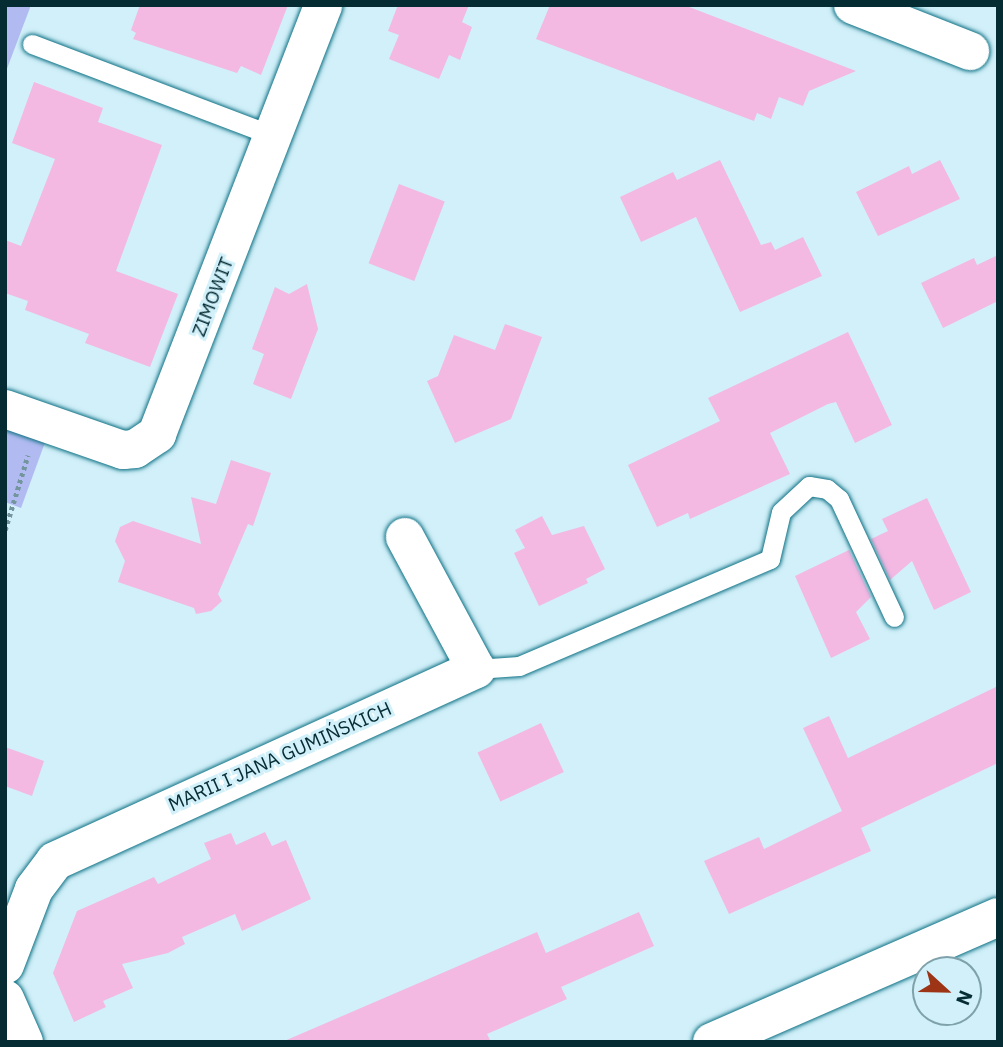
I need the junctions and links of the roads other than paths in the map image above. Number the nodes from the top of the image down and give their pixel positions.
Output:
1 (323, 5) edge
2 (853, 5) edge
3 (32, 44) dead end
4 (970, 51) dead end
5 (274, 136) junction
6 (22, 415) edge
7 (405, 537) dead end
8 (894, 617) dead end
9 (476, 669) junction
10 (998, 917) edge
11 (5, 965) edge
12 (5, 999) edge
13 (24, 1042) edge
14 (712, 1042) edge

1 - 5 street, ZIMOWIT
2 - 4 street
3 - 5 lane
5 - 6 street, ZIMOWIT
7 - 9 street
8 - 9 lane
9 - 11 street, MARII I JANA GUMIŃSKICH
10 - 14 street
12 - 13 street

